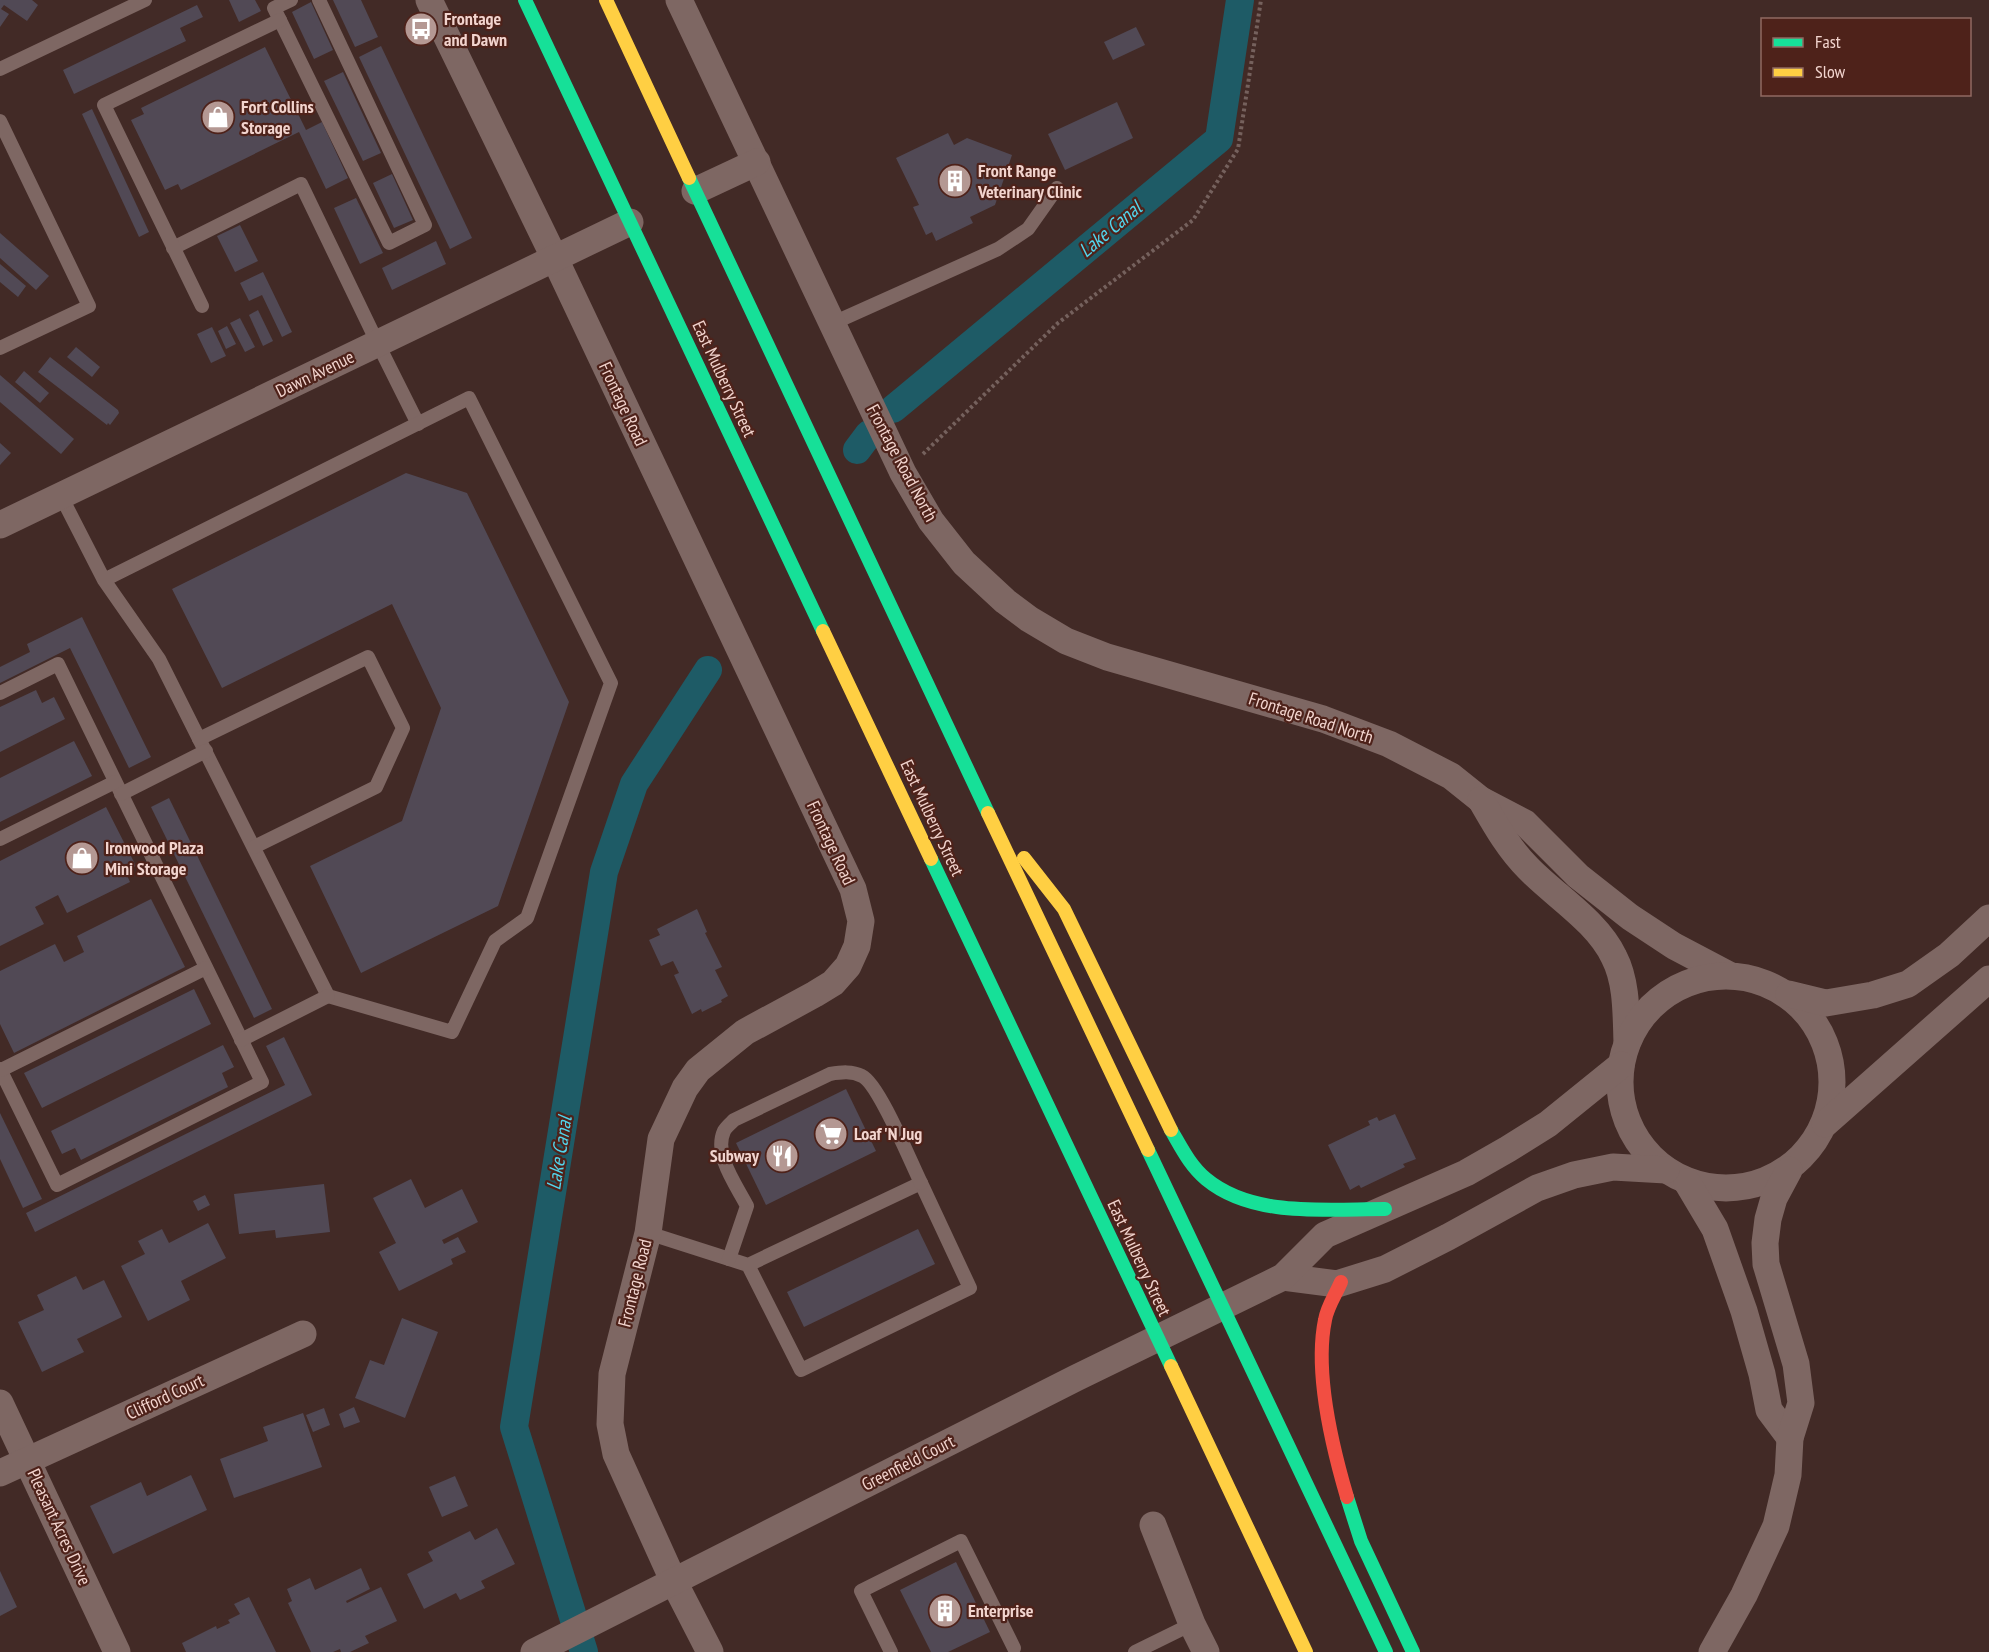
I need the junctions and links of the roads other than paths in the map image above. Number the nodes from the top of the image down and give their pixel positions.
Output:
1 (144, 0) edge
2 (291, 0) edge
3 (319, 0) edge
4 (429, 0) edge
5 (525, 0) edge
6 (606, 0) edge
7 (679, 0) edge
8 (280, 20) junction
9 (0, 69) edge
10 (0, 121) edge
11 (757, 162) junction
12 (1057, 188) dead end
13 (695, 191) junction
14 (630, 222) junction
15 (173, 248) junction
16 (555, 259) junction
17 (202, 306) dead end
18 (831, 324) junction
19 (378, 344) junction
20 (0, 348) edge
21 (418, 424) junction
22 (61, 496) junction
23 (0, 525) edge
24 (104, 580) junction
25 (0, 693) edge
26 (200, 738) junction
27 (206, 752) junction
28 (118, 788) junction
29 (1480, 800) junction
30 (989, 814) junction
31 (0, 838) edge
32 (254, 847) junction
33 (1989, 918) edge
34 (206, 968) junction
35 (1730, 975) junction
36 (1989, 979) edge
37 (1785, 993) junction
38 (328, 996) junction
39 (241, 1040) junction
40 (1624, 1054) junction
41 (0, 1069) edge
42 (1825, 1124) junction
43 (1789, 1170) junction
44 (1676, 1176) junction
45 (921, 1183) junction
46 (1385, 1209) junction
47 (648, 1233) junction
48 (729, 1259) junction
49 (748, 1265) junction
50 (1283, 1277) junction
51 (1341, 1282) junction
52 (1223, 1307) junction
53 (303, 1334) dead end
54 (1158, 1338) junction
55 (0, 1403) edge
56 (1790, 1438) junction
57 (27, 1460) junction
58 (0, 1473) edge
59 (1154, 1525) dead end
60 (673, 1580) junction
61 (1192, 1624) junction
62 (542, 1648) edge
63 (1012, 1651) edge
64 (117, 1652) edge
65 (710, 1652) edge
66 (891, 1652) edge
67 (1135, 1652) edge
68 (1206, 1652) edge
69 (1306, 1652) edge
70 (1386, 1652) edge
71 (1413, 1652) edge
72 (1712, 1652) edge

1 - 9 lane
2 - 8 lane
3 - 8 lane
4 - 16 street, Frontage Road
5 - 14 highway, East Mulberry Street
6 - 13 highway
7 - 11 street, Frontage Road North
8 - 15 lane
10 - 20 lane
11 - 13 street
11 - 18 street, Frontage Road North
12 - 18 lane
13 - 30 highway
14 - 16 street, Dawn Avenue
14 - 54 highway, East Mulberry Street
15 - 17 lane
15 - 19 lane
16 - 19 street, Dawn Avenue
16 - 47 street, Frontage Road
18 - 29 street, Frontage Road North
19 - 21 lane
19 - 22 street, Dawn Avenue
21 - 24 lane
21 - 38 lane
22 - 23 street, Dawn Avenue
22 - 24 lane
24 - 26 lane
25 - 28 lane
26 - 27 lane
26 - 32 lane
27 - 28 lane
27 - 32 lane
28 - 31 lane
28 - 34 lane
29 - 35 street
29 - 40 street
30 - 46 highway
30 - 52 highway
32 - 38 lane
33 - 37 street
34 - 39 lane
34 - 41 lane
35 - 37 street
35 - 40 street
36 - 42 street
37 - 42 street
38 - 39 lane
39 - 41 lane
40 - 44 street
40 - 46 street, Greenfield Court
42 - 43 street
43 - 44 street
43 - 56 street
44 - 51 street
44 - 56 street
45 - 48 lane
45 - 49 lane
45 - 49 lane
46 - 50 street, Greenfield Court
47 - 48 lane
47 - 60 street, Frontage Road
48 - 49 lane
50 - 51 street
50 - 52 street, Greenfield Court
51 - 71 highway
52 - 54 street, Greenfield Court
52 - 70 highway
53 - 57 street, Clifford Court
54 - 60 street, Greenfield Court
54 - 69 highway, East Mulberry Street
55 - 57 street, Pleasant Acres Drive
56 - 72 street
57 - 58 street, Clifford Court
57 - 64 street, Pleasant Acres Drive
59 - 61 street
60 - 62 street, Greenfield Court
60 - 65 street, Frontage Road
61 - 67 lane
61 - 68 street
63 - 66 lane

